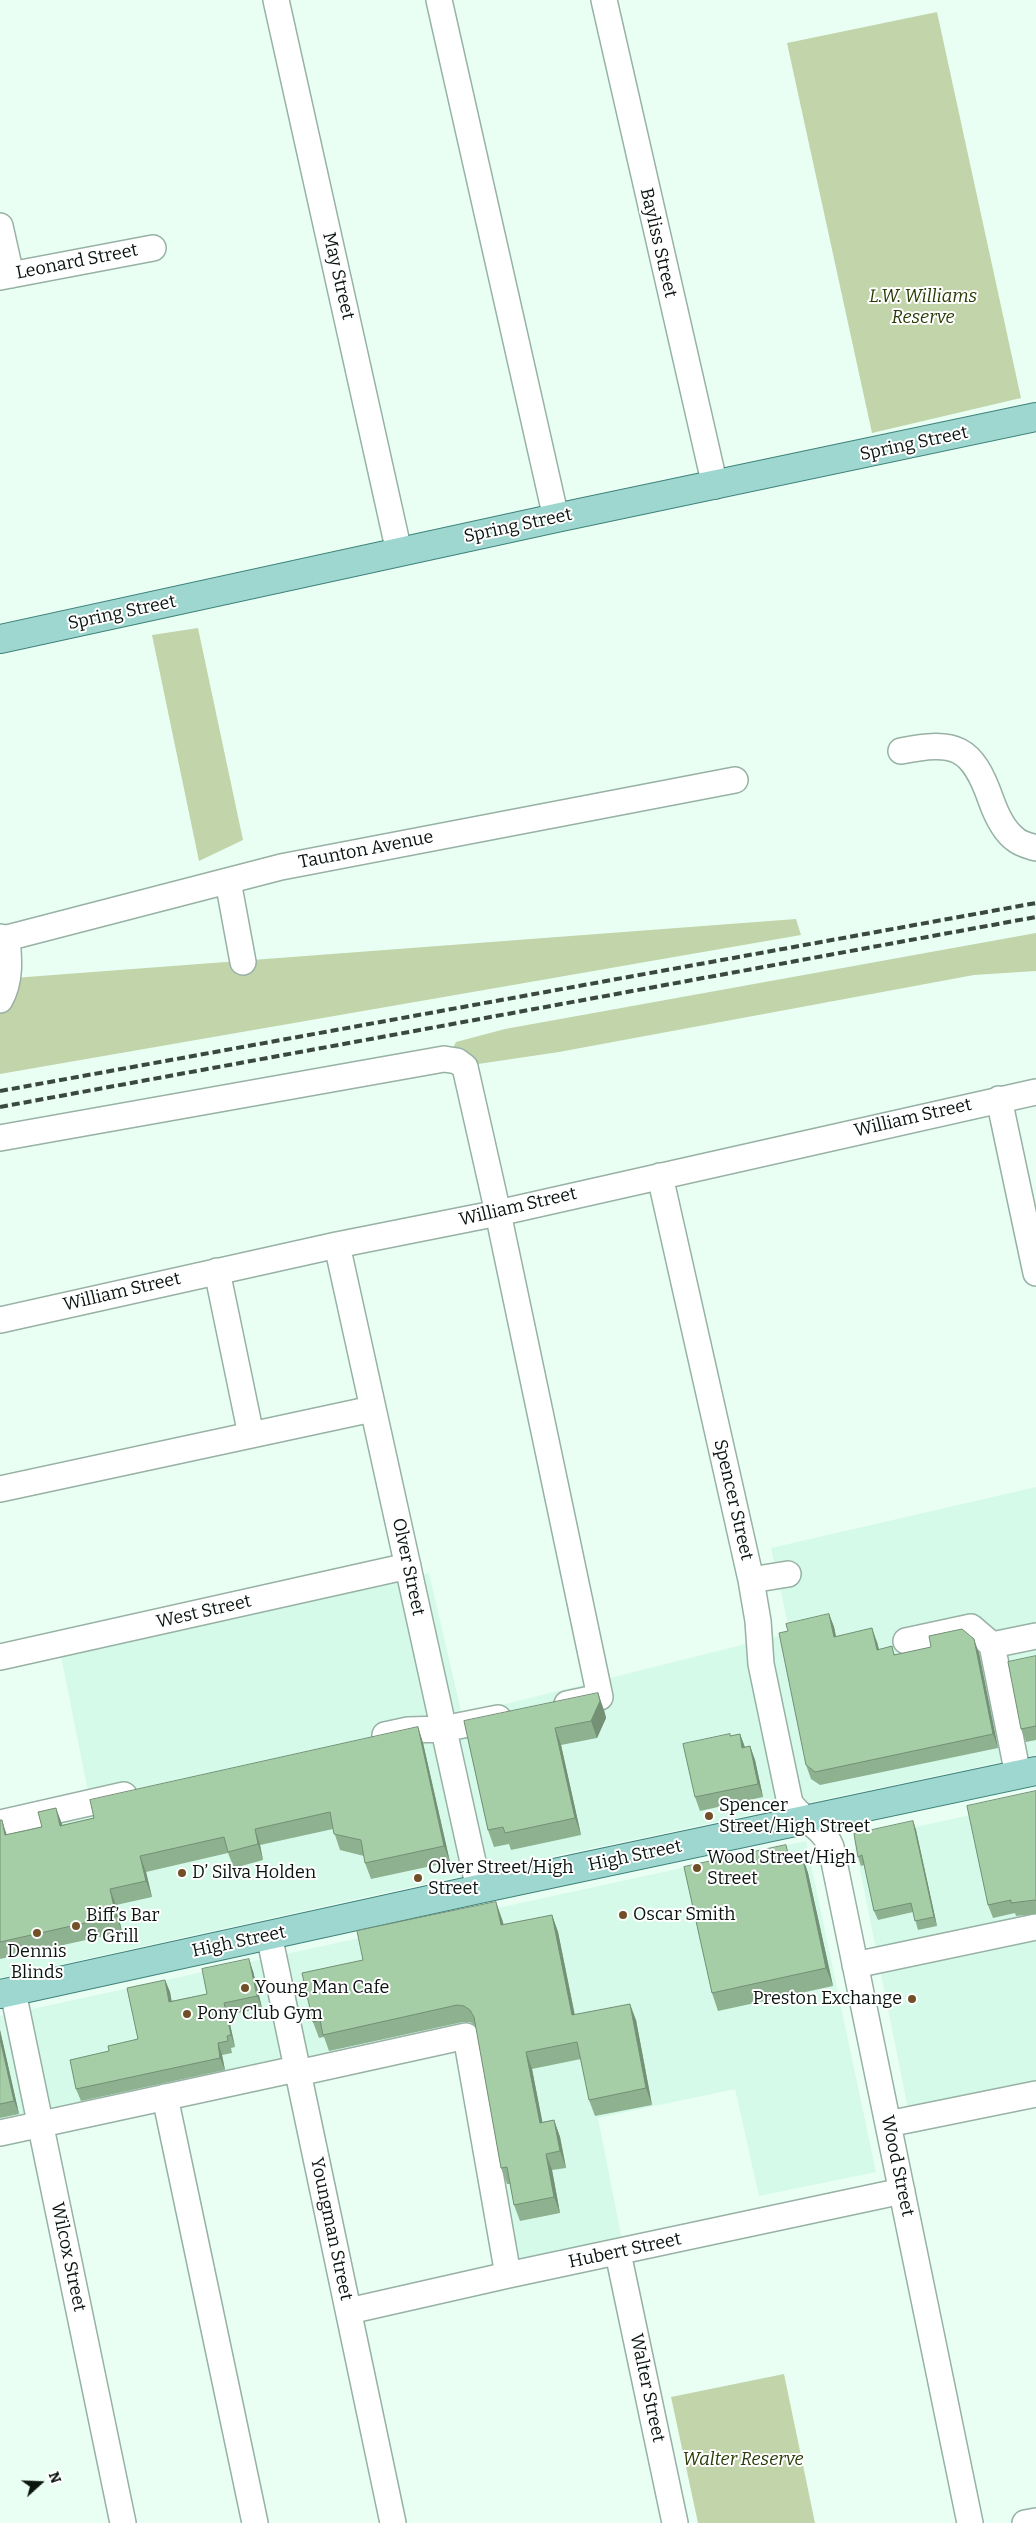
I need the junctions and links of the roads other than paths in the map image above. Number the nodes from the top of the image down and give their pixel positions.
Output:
1 (276, 0) edge
2 (439, 0) edge
3 (604, 0) edge
4 (0, 226) edge
5 (153, 248) dead end
6 (5, 276) edge
7 (1036, 417) edge
8 (715, 486) junction
9 (556, 518) junction
10 (399, 552) junction
11 (0, 639) edge
12 (901, 751) dead end
13 (735, 780) dead end
14 (1036, 848) edge
15 (228, 881) junction
16 (4, 938) edge
17 (243, 962) dead end
18 (0, 1000) edge
19 (1036, 1092) edge
20 (999, 1098) junction
21 (0, 1138) edge
22 (660, 1176) junction
23 (498, 1213) junction
24 (338, 1245) junction
25 (217, 1271) junction
26 (1036, 1273) edge
27 (0, 1320) edge
28 (372, 1409) junction
29 (251, 1435) junction
30 (0, 1489) edge
31 (408, 1566) junction
32 (788, 1574) dead end
33 (751, 1580) junction
34 (1036, 1636) edge
35 (906, 1641) dead end
36 (992, 1645) junction
37 (0, 1656) edge
38 (443, 1728) junction
39 (364, 1740) edge
40 (1027, 1773) edge
41 (143, 1791) edge
42 (806, 1820) junction
43 (0, 1823) edge
44 (479, 1889) junction
45 (1036, 1927) edge
46 (269, 1935) junction
47 (855, 1965) junction
48 (6, 1993) edge
49 (297, 2071) junction
50 (1036, 2094) edge
51 (165, 2097) junction
52 (888, 2124) junction
53 (40, 2125) junction
54 (0, 2133) edge
55 (902, 2191) junction
56 (618, 2252) junction
57 (508, 2275) junction
58 (349, 2311) junction
59 (1036, 2521) edge
60 (123, 2523) edge
61 (255, 2523) edge
62 (393, 2523) edge
63 (675, 2523) edge
64 (970, 2523) edge
65 (1025, 2523) edge

1 - 10 street, May Street
2 - 9 street
3 - 8 street, Bayliss Street
4 - 6 street
5 - 6 street, Leonard Street
7 - 8 main road, Spring Street
8 - 9 main road, Spring Street
9 - 10 main road, Spring Street
10 - 11 main road, Spring Street
12 - 14 street
13 - 15 street, Taunton Avenue
15 - 16 street, Taunton Avenue
15 - 17 street
16 - 18 street
19 - 20 street, William Street
20 - 22 street, William Street
20 - 26 street
21 - 23 street
22 - 23 street, William Street
22 - 33 street, Spencer Street
23 - 24 street, William Street
23 - 38 street
24 - 25 street, William Street
24 - 28 street, Olver Street
25 - 27 street, William Street
25 - 29 street
28 - 29 street
28 - 31 street, Olver Street
29 - 30 street
31 - 37 street, West Street
31 - 38 street, Olver Street
32 - 33 street
33 - 42 street, Spencer Street
34 - 36 street
35 - 36 street
36 - 40 street
38 - 39 street
38 - 44 street, Olver Street
40 - 42 main road, High Street
41 - 43 street
42 - 44 main road, High Street
42 - 47 street, Wood Street
44 - 46 main road, High Street
45 - 47 street
46 - 48 main road, High Street
46 - 49 street, Youngman Street
47 - 52 street, Wood Street
48 - 53 street, Wilcox Street
49 - 51 street
49 - 57 street
49 - 58 street, Youngman Street
50 - 52 street
51 - 53 street
51 - 61 street
52 - 55 street, Wood Street
53 - 54 street
53 - 60 street, Wilcox Street
55 - 56 street, Hubert Street
55 - 64 street, Wood Street
56 - 57 street, Hubert Street
56 - 63 street, Walter Street
57 - 58 street, Hubert Street
58 - 62 street, Youngman Street
59 - 65 street

